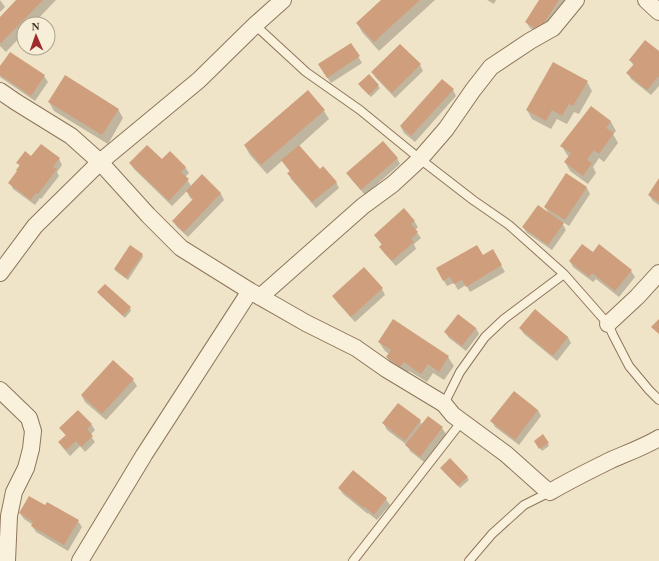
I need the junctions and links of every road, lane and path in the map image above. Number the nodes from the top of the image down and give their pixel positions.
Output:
1 (283, 0) edge
2 (576, 0) edge
3 (646, 0) edge
4 (659, 12) edge
5 (255, 25) junction
6 (0, 91) edge
7 (420, 159) junction
8 (100, 162) junction
9 (659, 273) edge
10 (0, 274) edge
11 (564, 274) junction
12 (255, 294) junction
13 (608, 324) junction
14 (0, 390) edge
15 (659, 400) edge
16 (444, 404) junction
17 (462, 421) junction
18 (659, 438) edge
19 (550, 492) junction
20 (7, 561) edge
21 (80, 561) edge
22 (353, 561) edge
23 (469, 561) edge

1 - 5 street
2 - 7 street
3 - 4 street
5 - 7 lane
5 - 8 street
6 - 8 street
7 - 11 lane
7 - 12 street
8 - 10 street
8 - 12 street
9 - 13 street
11 - 13 lane
11 - 16 lane
12 - 16 street
12 - 21 street
13 - 15 lane
14 - 20 street
16 - 17 street
17 - 19 street
17 - 22 lane
18 - 19 street
19 - 23 lane

